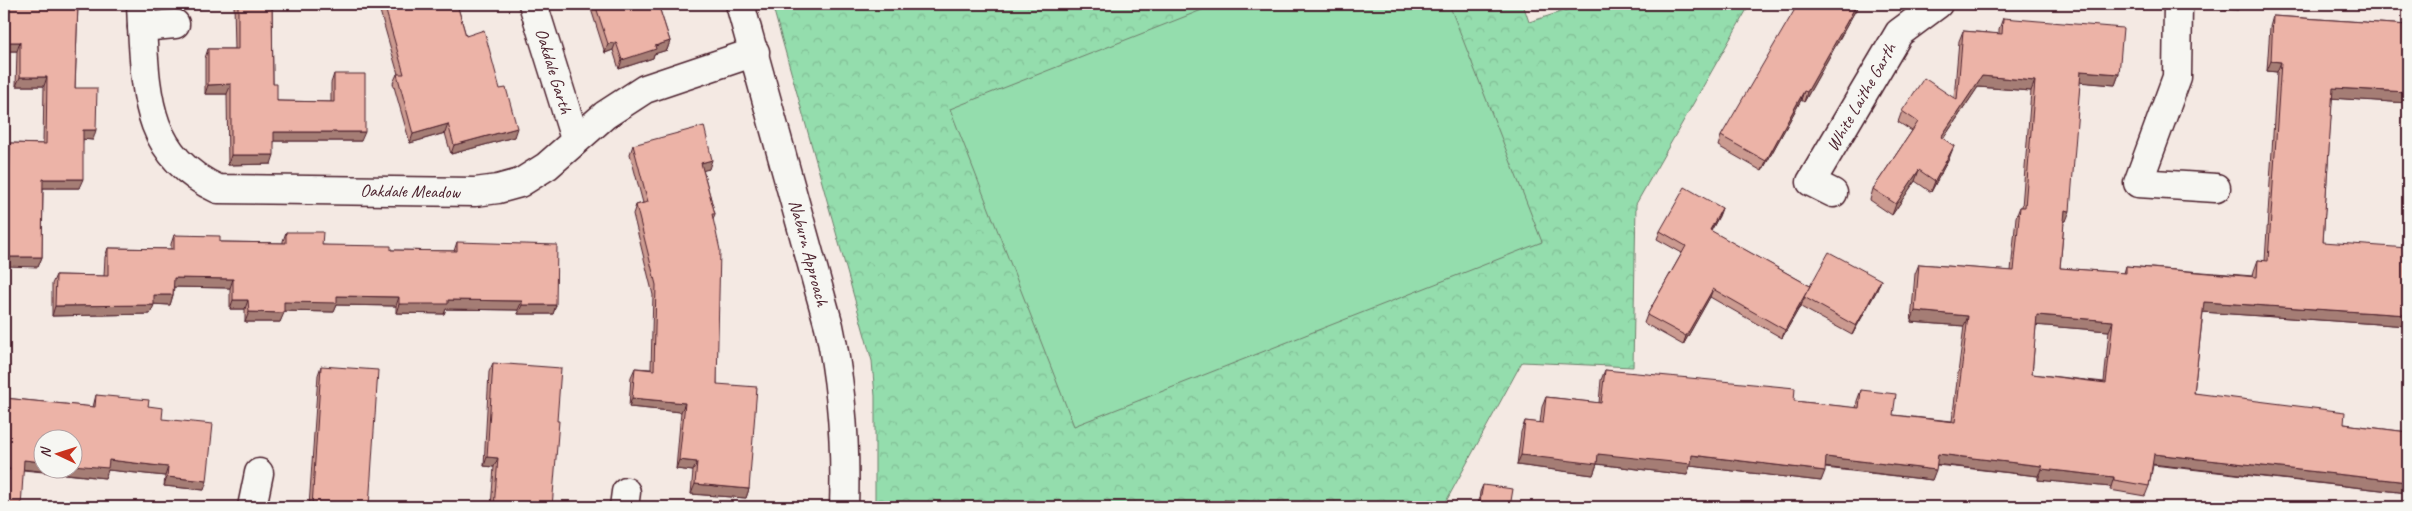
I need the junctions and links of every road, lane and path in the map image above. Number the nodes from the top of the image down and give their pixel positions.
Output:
1 (533, 4) edge
2 (740, 4) edge
3 (1938, 4) edge
4 (2178, 4) edge
5 (141, 16) edge
6 (175, 24) dead end
7 (755, 52) junction
8 (576, 139) junction
9 (2216, 188) dead end
10 (1833, 193) dead end
11 (259, 473) dead end
12 (252, 507) edge
13 (844, 507) edge

1 - 8 street, Oakdale Garth
2 - 7 street, Naburn Approach
3 - 10 street, White Laithe Garth
4 - 9 street
5 - 6 street, Oakdale Meadow
5 - 8 street, Oakdale Meadow
7 - 8 street, Oakdale Meadow
7 - 13 street, Naburn Approach
11 - 12 street

